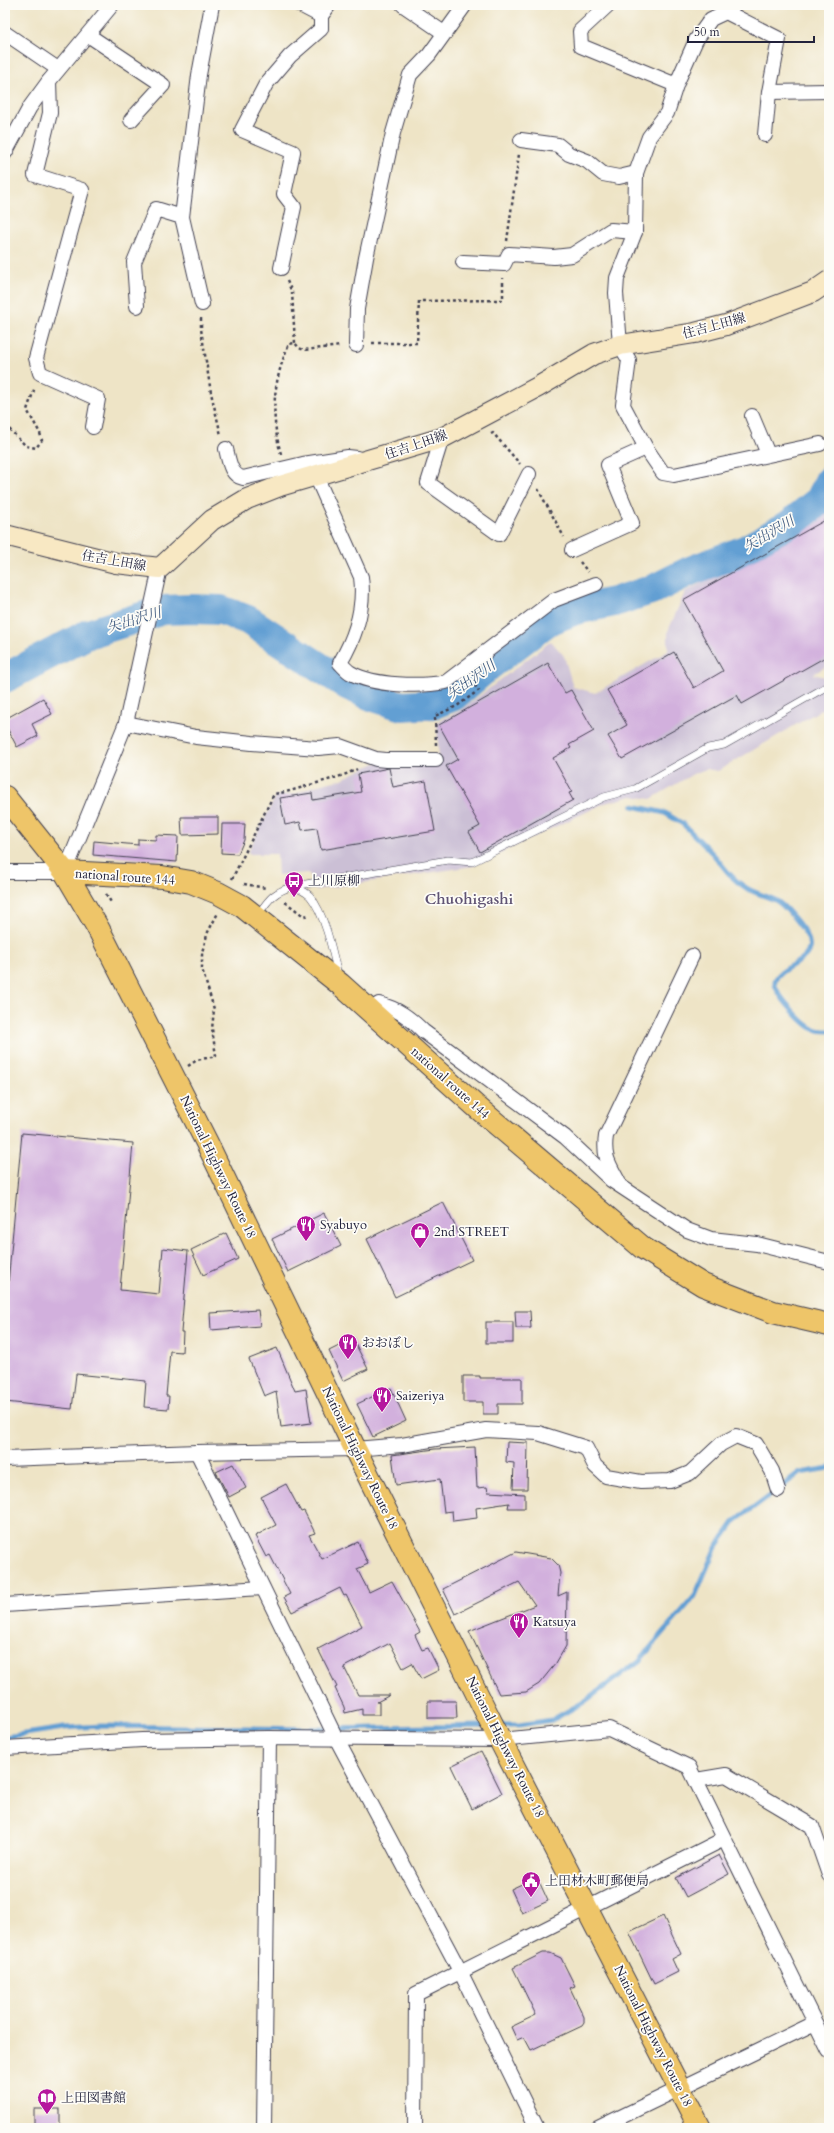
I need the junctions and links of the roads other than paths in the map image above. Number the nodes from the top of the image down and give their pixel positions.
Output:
1 (212, 5) edge
2 (300, 5) edge
3 (404, 5) edge
4 (465, 5) edge
5 (608, 5) edge
6 (106, 7) edge
7 (730, 8) edge
8 (325, 10) edge
9 (5, 33) edge
10 (444, 33) junction
11 (88, 35) junction
12 (58, 69) junction
13 (49, 80) junction
14 (676, 85) junction
15 (829, 91) edge
16 (769, 92) junction
17 (131, 120) dead end
18 (766, 135) dead end
19 (520, 140) road end
20 (5, 153) edge
21 (636, 173) junction
22 (182, 217) junction
23 (635, 232) junction
24 (463, 262) dead end
25 (281, 268) road end
26 (829, 281) edge
27 (202, 304) road end
28 (137, 306) dead end
29 (356, 344) road end
30 (620, 345) junction
31 (752, 416) dead end
32 (93, 427) dead end
33 (442, 438) junction
34 (820, 444) dead end
35 (646, 448) junction
36 (226, 449) road end
37 (768, 454) junction
38 (362, 463) junction
39 (262, 474) junction
40 (529, 474) dead end
41 (300, 475) junction
42 (5, 535) edge
43 (572, 550) road end
44 (160, 568) junction
45 (596, 584) road end
46 (824, 688) dead end
47 (126, 723) junction
48 (436, 760) road end
49 (5, 797) edge
50 (5, 872) edge
51 (65, 872) junction
52 (294, 886) junction
53 (257, 916) junction
54 (692, 956) dead end
55 (340, 984) junction
56 (370, 1010) junction
57 (621, 1186) junction
58 (829, 1262) edge
59 (829, 1325) edge
60 (355, 1449) junction
61 (197, 1452) junction
62 (5, 1459) edge
63 (778, 1490) dead end
64 (262, 1588) junction
65 (5, 1605) edge
66 (269, 1738) junction
67 (336, 1738) junction
68 (500, 1740) junction
69 (5, 1748) edge
70 (696, 1780) junction
71 (724, 1839) junction
72 (829, 1875) edge
73 (588, 1907) junction
74 (460, 1971) junction
75 (815, 2023) junction
76 (827, 2043) edge
77 (680, 2089) junction
78 (264, 2128) edge
79 (415, 2128) edge
80 (537, 2128) edge
81 (598, 2128) edge
82 (700, 2128) edge

1 - 22 street
2 - 8 street
3 - 10 street
4 - 10 street
5 - 14 street
6 - 11 street
7 - 14 street
7 - 16 street
8 - 25 street
9 - 12 street
10 - 29 street
11 - 12 street
11 - 17 street
12 - 13 street
13 - 20 street
13 - 32 street
14 - 21 street
15 - 16 street
16 - 18 street
19 - 21 street
21 - 23 street
22 - 27 street
22 - 28 street
23 - 24 street
23 - 30 street
26 - 30 main road, 住吉上田線
30 - 33 main road, 住吉上田線
30 - 35 street
31 - 37 street
33 - 38 main road, 住吉上田線
33 - 40 street
34 - 37 street
35 - 37 street
35 - 43 street
36 - 39 street
38 - 41 main road, 住吉上田線
38 - 41 street
39 - 41 street
39 - 41 street
41 - 44 main road, 住吉上田線
41 - 45 street
42 - 44 main road, 住吉上田線
44 - 47 street
46 - 52 lane
47 - 48 street
47 - 51 street
49 - 51 highway, National Highway Route 18
50 - 51 street
51 - 53 highway, national route 144
51 - 60 highway, National Highway Route 18
52 - 53 lane
52 - 55 lane
53 - 55 highway, national route 144
54 - 57 street
55 - 56 highway, national route 144
56 - 57 street
56 - 59 highway, national route 144
57 - 58 street
60 - 61 street
60 - 63 street
60 - 68 highway, National Highway Route 18
61 - 62 street
61 - 64 street
64 - 65 street
64 - 67 street
66 - 67 street
66 - 69 street
66 - 78 street
67 - 68 street
67 - 74 street
68 - 70 street
68 - 73 highway, National Highway Route 18
70 - 71 street
70 - 72 street
71 - 73 street
71 - 75 street
73 - 74 street
73 - 77 highway, National Highway Route 18
74 - 79 street
74 - 80 street
75 - 76 street
75 - 77 street
77 - 81 street
77 - 82 highway, National Highway Route 18

